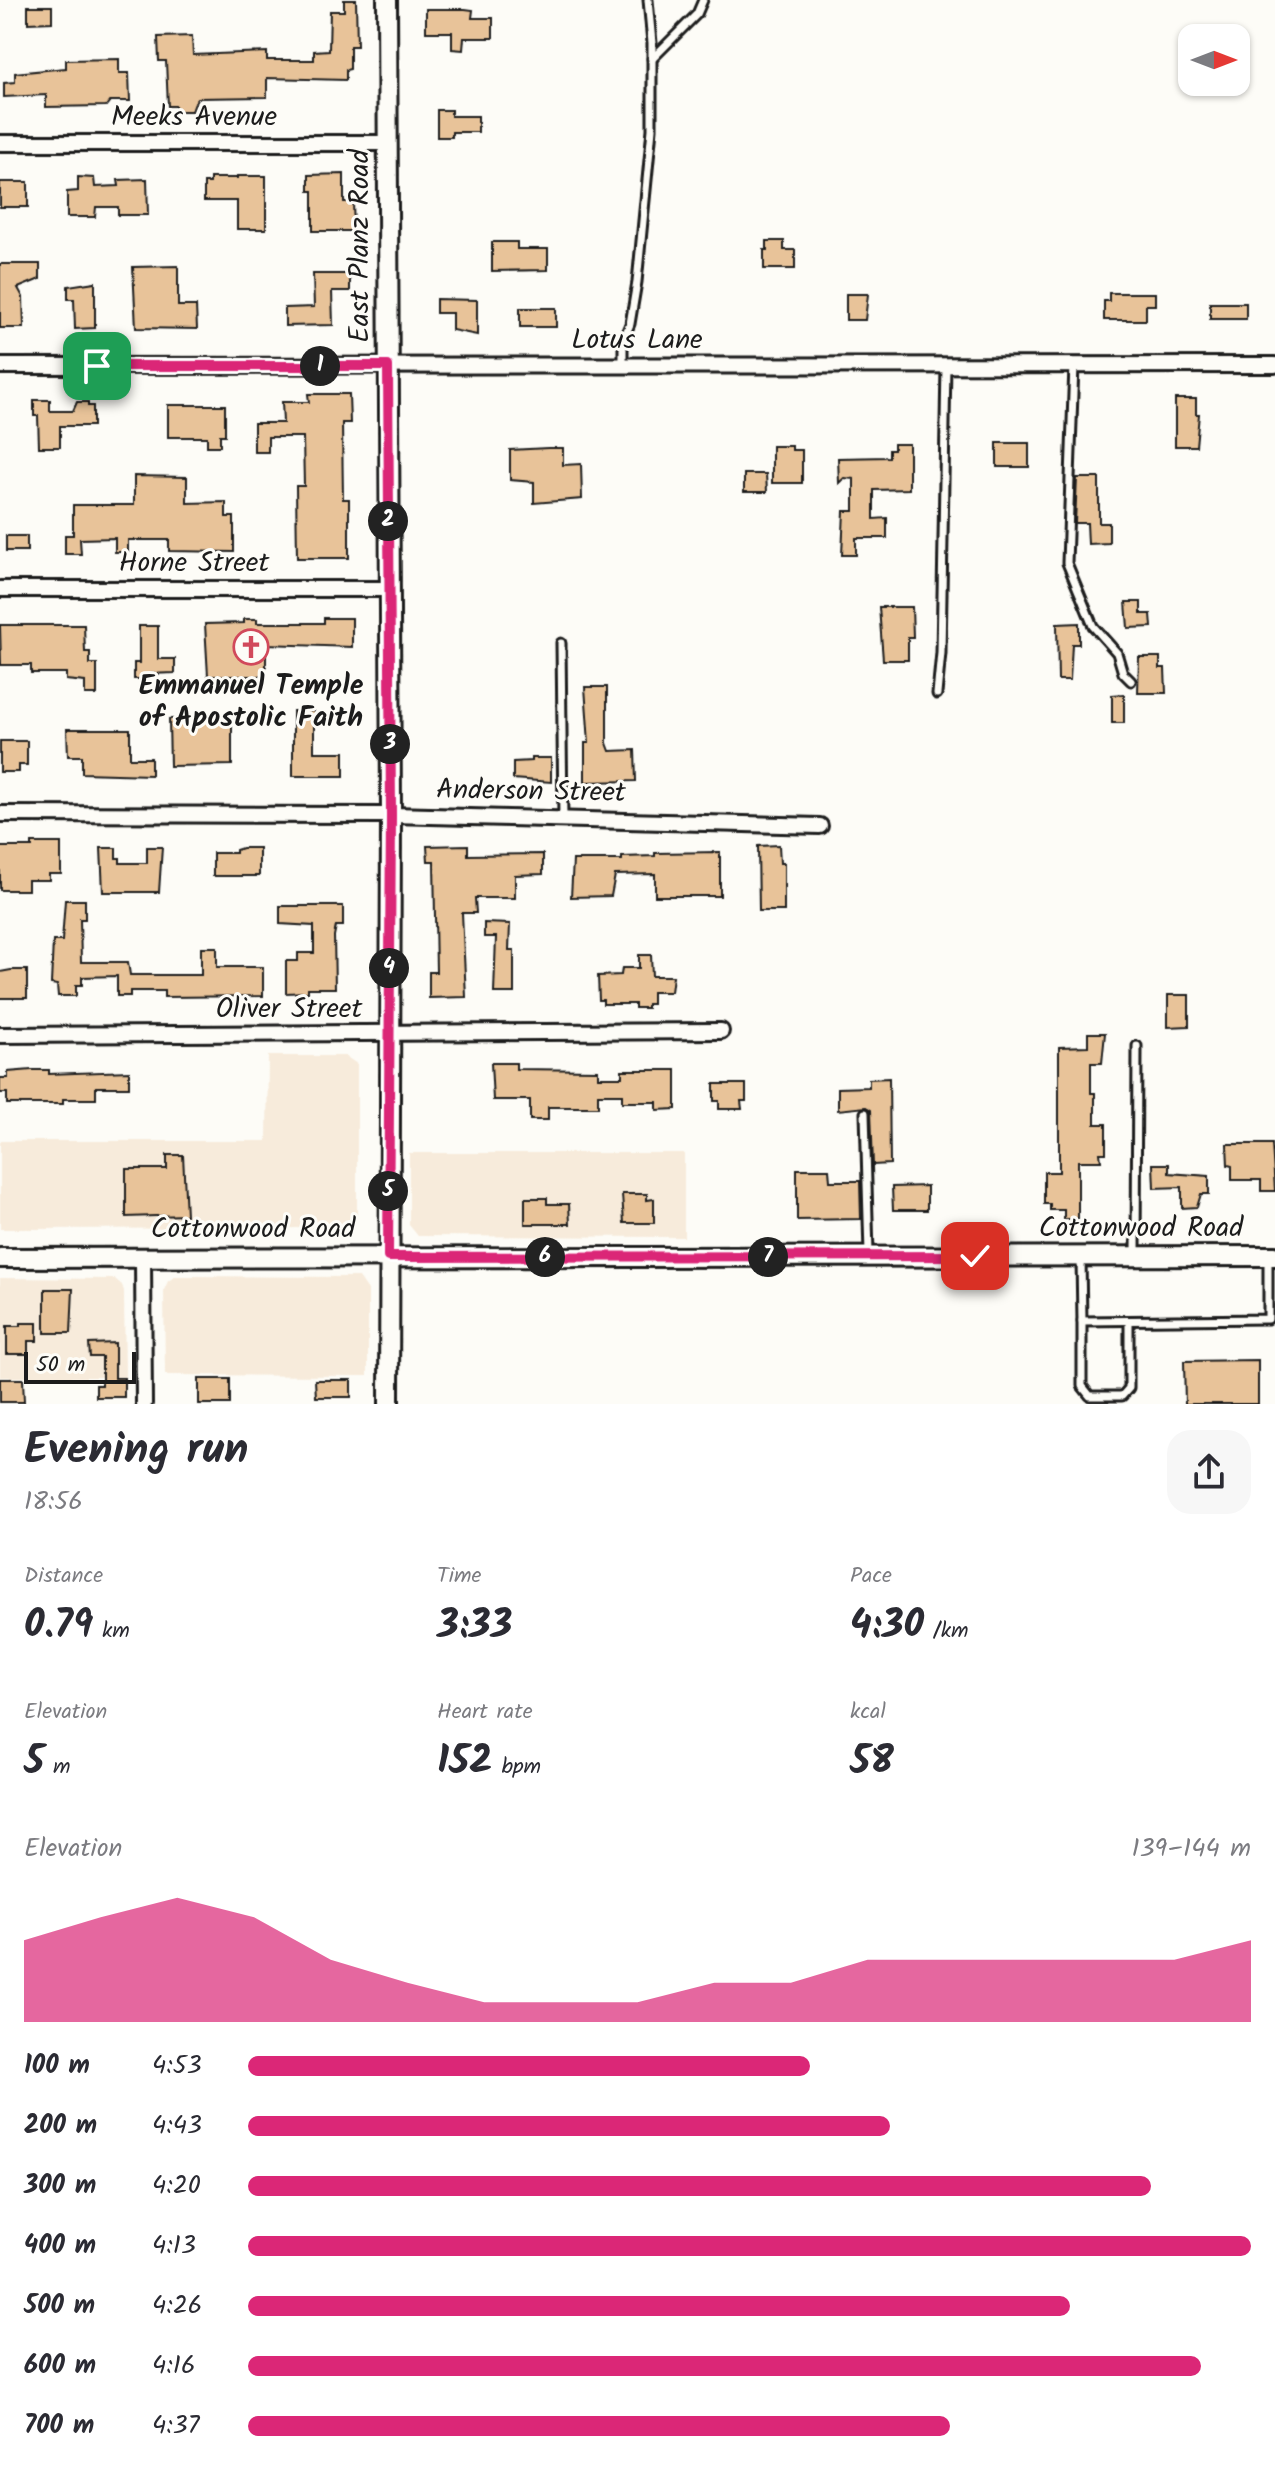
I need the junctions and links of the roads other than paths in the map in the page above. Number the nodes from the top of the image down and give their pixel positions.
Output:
1 (387, 0) edge
2 (648, 0) edge
3 (703, 0) edge
4 (652, 59) junction
5 (0, 143) edge
6 (387, 143) junction
7 (946, 365) junction
8 (1074, 365) junction
9 (1275, 365) edge
10 (0, 366) edge
11 (388, 366) junction
12 (623, 366) junction
13 (0, 589) edge
14 (388, 589) junction
15 (561, 643) dead end
16 (1131, 681) dead end
17 (937, 694) dead end
18 (0, 814) edge
19 (391, 815) junction
20 (563, 819) junction
21 (820, 826) dead end
22 (721, 1031) dead end
23 (0, 1035) edge
24 (388, 1035) junction
25 (1137, 1046) dead end
26 (865, 1113) dead end
27 (870, 1256) junction
28 (1081, 1256) junction
29 (1136, 1256) junction
30 (1271, 1256) edge
31 (388, 1257) junction
32 (0, 1258) edge
33 (143, 1258) junction
34 (1082, 1321) junction
35 (1129, 1321) junction
36 (144, 1404) edge
37 (389, 1404) edge

1 - 6 street, East Planz Road
2 - 4 lane
3 - 4 lane
4 - 12 lane
5 - 6 street, Meeks Avenue
6 - 11 street, East Planz Road
7 - 8 street, Lotus Lane
7 - 12 street, Lotus Lane
7 - 17 lane
8 - 9 street, Lotus Lane
8 - 16 lane
10 - 11 street, Lotus Lane
11 - 12 street, Lotus Lane
11 - 14 street, East Planz Road
13 - 14 street, Horne Street
14 - 19 street, East Planz Road
15 - 20 lane
18 - 19 street, Anderson Street
19 - 20 street, Anderson Street
19 - 24 street, East Planz Road
20 - 21 street, Anderson Street
22 - 24 street, Oliver Street
23 - 24 street, Oliver Street
24 - 31 street, East Planz Road
25 - 29 lane
26 - 27 lane
27 - 28 street, Cottonwood Road
27 - 31 street, Cottonwood Road
28 - 29 street, Cottonwood Road
28 - 34 lane
29 - 30 street, Cottonwood Road
30 - 35 lane
31 - 33 street, Cottonwood Road
31 - 37 street, East Planz Road
32 - 33 street, Cottonwood Road
33 - 36 street
34 - 35 lane
34 - 35 lane

